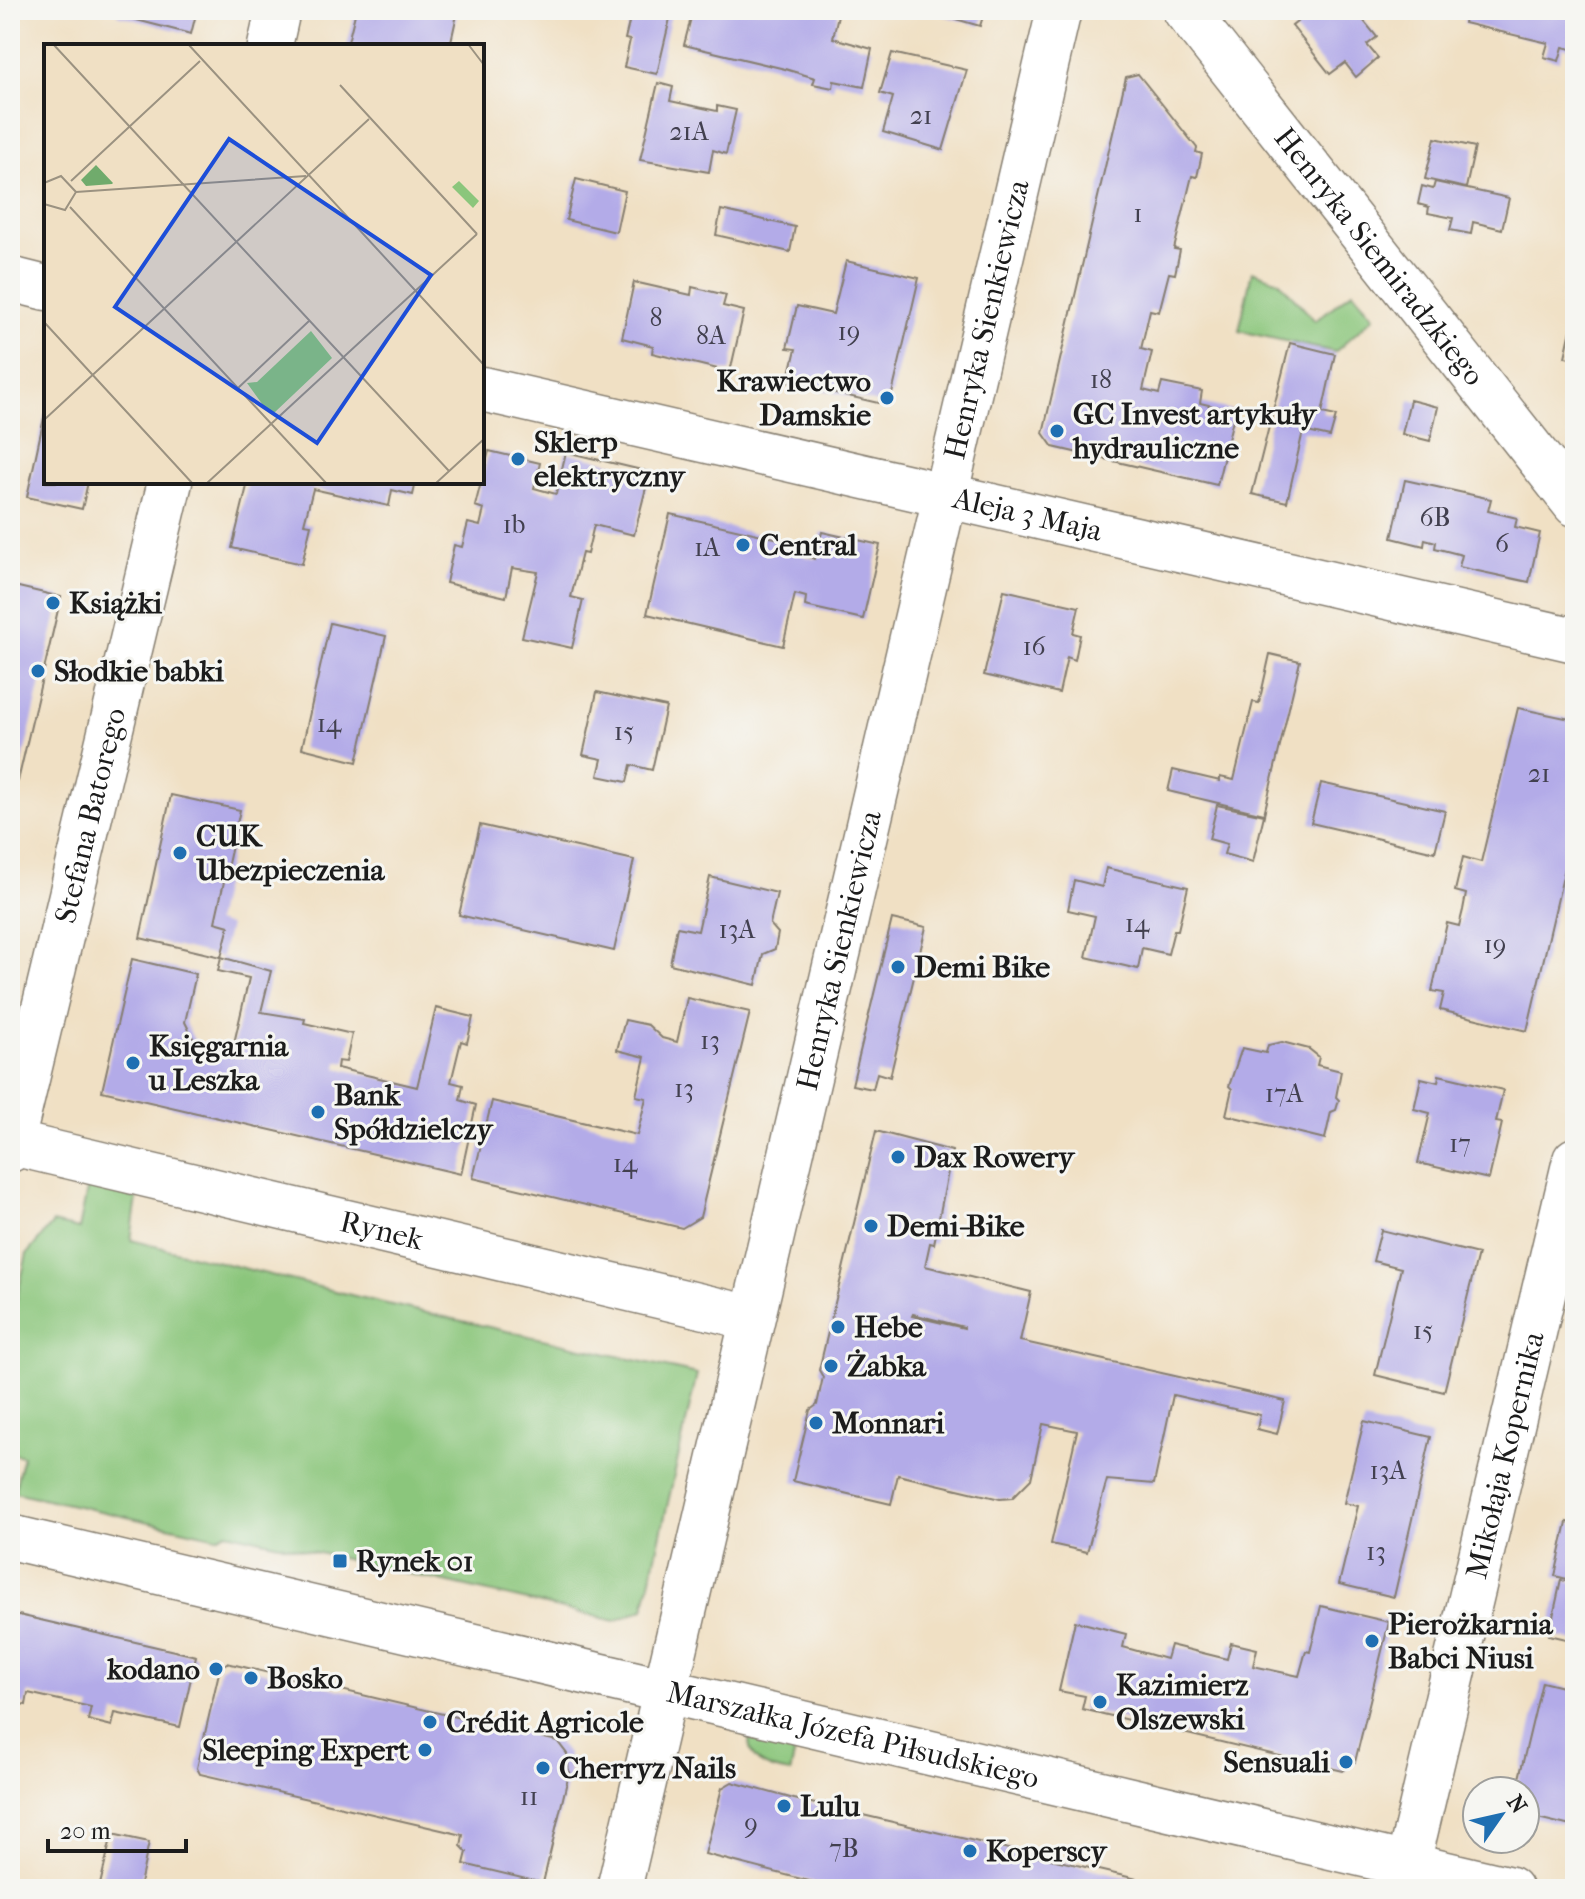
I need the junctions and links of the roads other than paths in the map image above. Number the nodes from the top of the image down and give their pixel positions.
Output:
1 (278, 10) edge
2 (1059, 10) edge
3 (1185, 10) edge
4 (270, 44) edge
5 (10, 279) edge
6 (44, 288) edge
7 (484, 389) edge
8 (170, 484) edge
9 (946, 496) junction
10 (1575, 504) edge
11 (1557, 635) edge
12 (11, 1147) edge
13 (1575, 1160) edge
14 (752, 1318) junction
15 (10, 1537) edge
16 (665, 1690) junction
17 (1405, 1876) edge
18 (619, 1889) edge
19 (1510, 1889) edge

1 - 4 street
2 - 9 street, Henryka Sienkiewicza
3 - 10 street, Henryka Siemiradzkiego
5 - 6 street
7 - 9 street, Aleja 3 Maja
8 - 12 street, Stefana Batorego
9 - 11 street, Aleja 3 Maja
9 - 14 street, Henryka Sienkiewicza
12 - 14 street, Rynek
13 - 17 street, Mikołaja Kopernika
14 - 16 street, Henryka Sienkiewicza
15 - 16 street, Marszałka Józefa Piłsudskiego
16 - 17 street, Marszałka Józefa Piłsudskiego
16 - 18 street, Henryka Sienkiewicza
17 - 19 street, Marszałka Józefa Piłsudskiego

